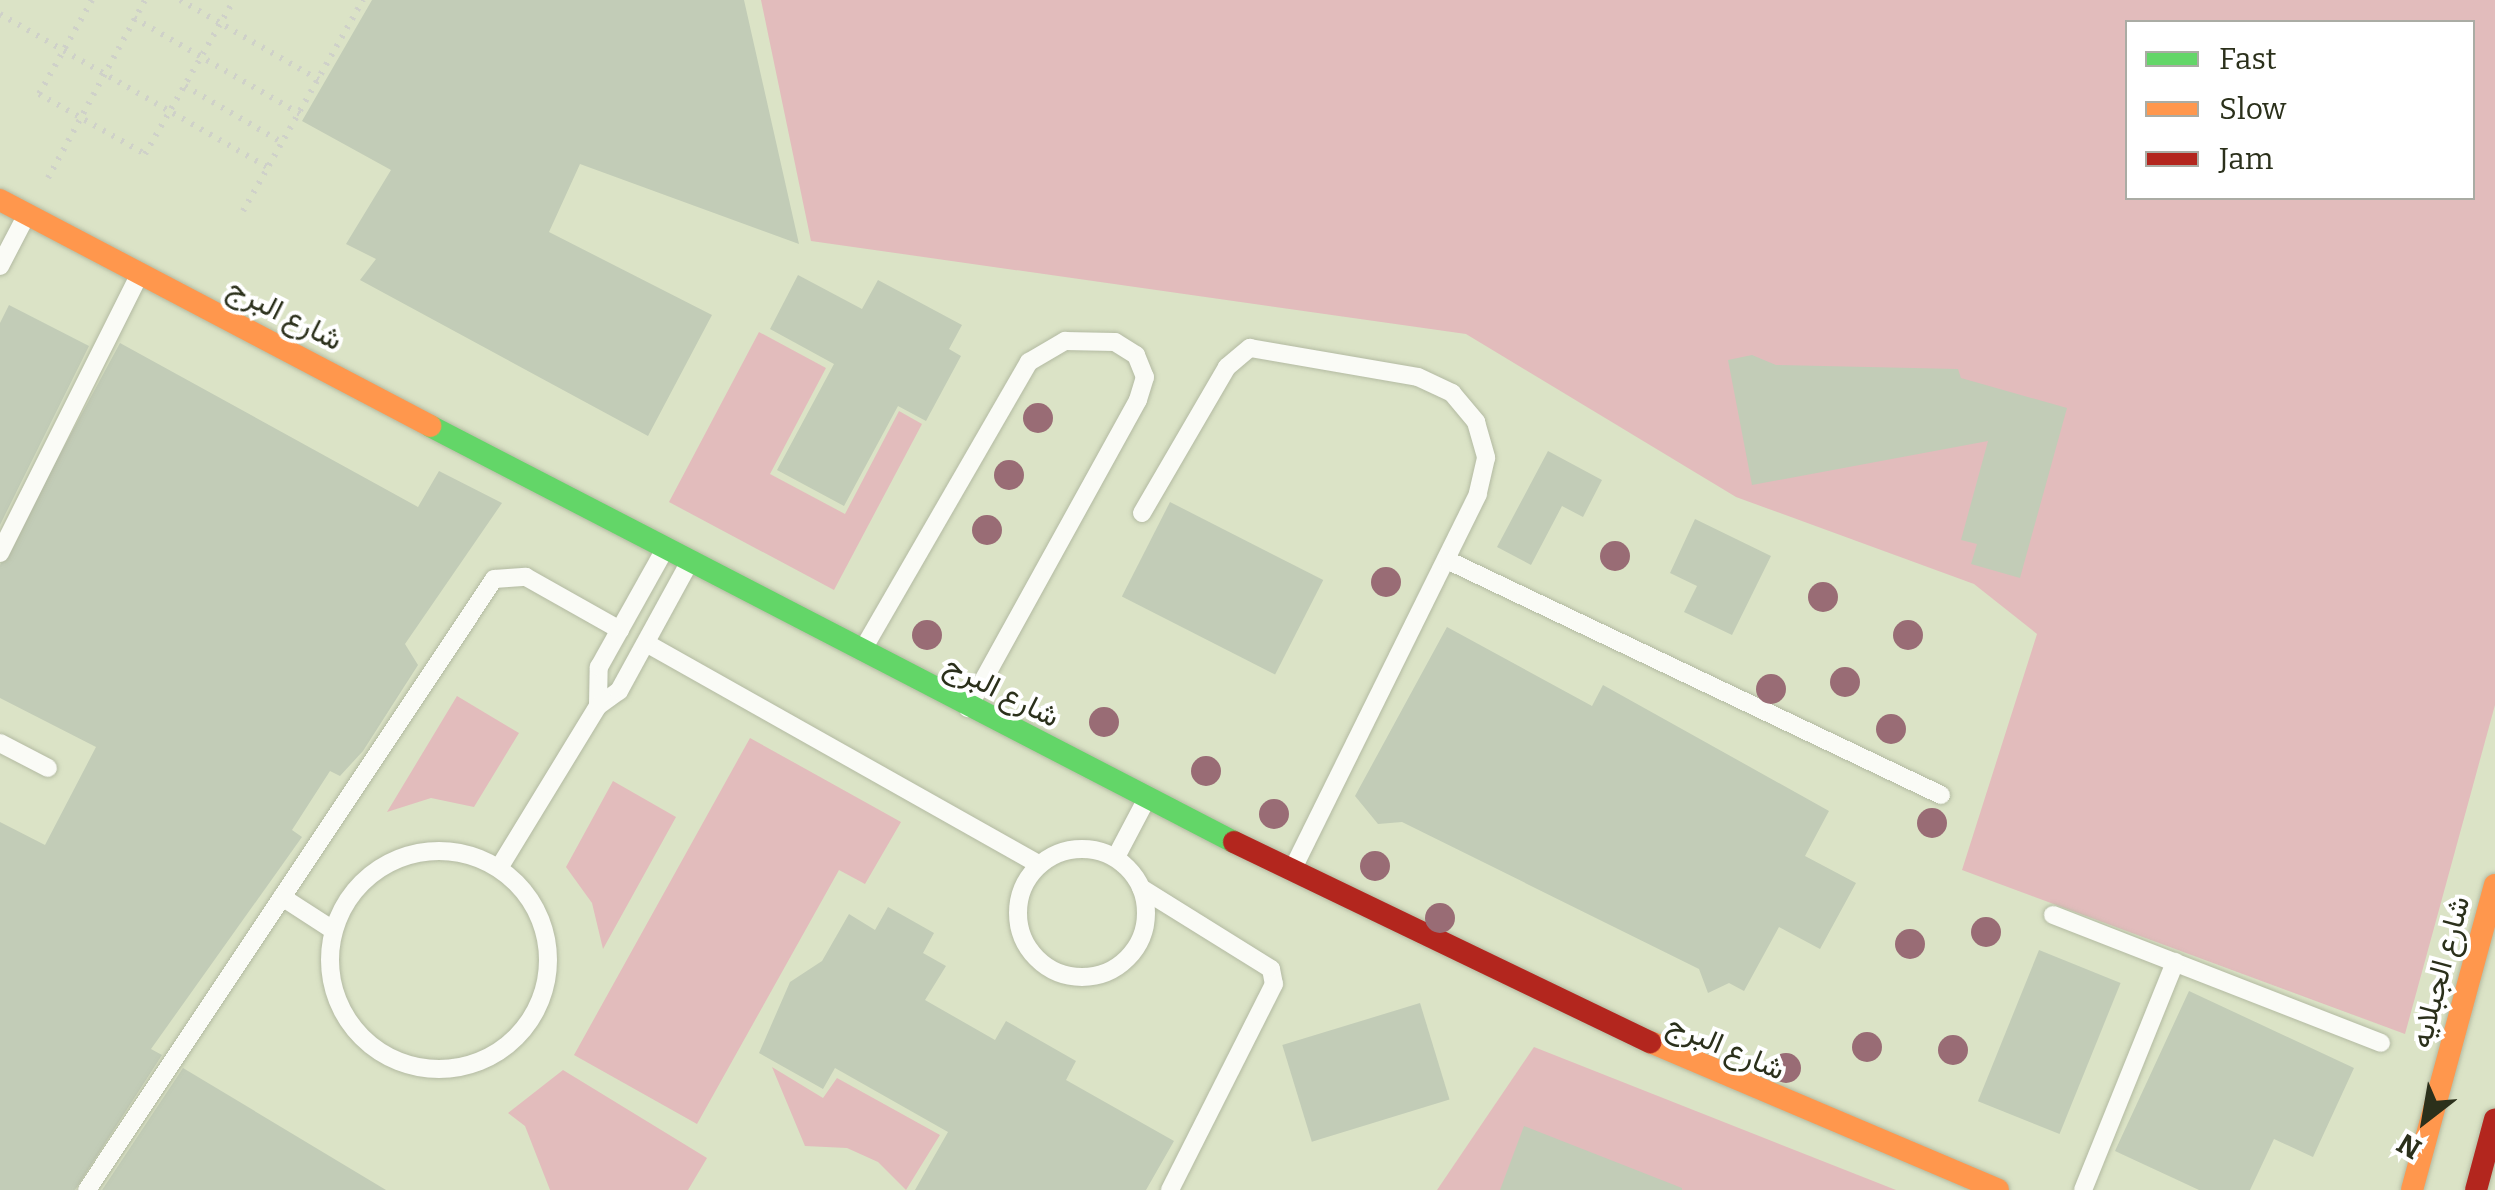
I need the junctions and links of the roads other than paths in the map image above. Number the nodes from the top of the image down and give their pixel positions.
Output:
1 (0, 200) edge
2 (28, 214) junction
3 (0, 266) edge
4 (140, 273) junction
5 (1142, 514) dead end
6 (667, 546) junction
7 (0, 554) edge
8 (691, 559) junction
9 (1447, 560) junction
10 (620, 630) junction
11 (646, 643) junction
12 (862, 652) junction
13 (598, 706) junction
14 (968, 708) junction
15 (0, 743) edge
16 (48, 768) dead end
17 (1941, 796) dead end
18 (1146, 798) junction
19 (1116, 857) junction
20 (1040, 864) junction
21 (498, 868) junction
22 (1292, 872) junction
23 (2495, 885) edge
24 (1142, 888) junction
25 (282, 896) junction
26 (2053, 914) dead end
27 (334, 930) junction
28 (2174, 962) junction
29 (2381, 1043) dead end
30 (2495, 1119) edge
31 (86, 1190) edge
32 (1170, 1190) edge
33 (1998, 1190) edge
34 (2083, 1190) edge
35 (2412, 1190) edge
36 (2476, 1190) edge

1 - 2 street, شارع البرج
2 - 3 lane
2 - 4 street, شارع البرج
4 - 6 street, شارع البرج
4 - 7 lane
5 - 9 lane
6 - 8 street, شارع البرج
6 - 10 lane
8 - 11 lane
8 - 12 street, شارع البرج
9 - 17 lane
9 - 22 lane
10 - 13 lane
10 - 25 lane
11 - 13 lane
11 - 20 lane
12 - 14 street, شارع البرج
12 - 14 lane
13 - 21 lane
14 - 18 street, شارع البرج
15 - 16 lane
18 - 19 lane
18 - 22 street, شارع البرج
19 - 20 lane
19 - 24 lane
20 - 24 lane
21 - 27 lane
21 - 27 lane
22 - 33 street, شارع البرج
23 - 35 street, شارع الجبلايه
24 - 32 lane
25 - 27 lane
25 - 31 lane
26 - 28 lane
28 - 29 lane
28 - 34 lane
30 - 36 street

